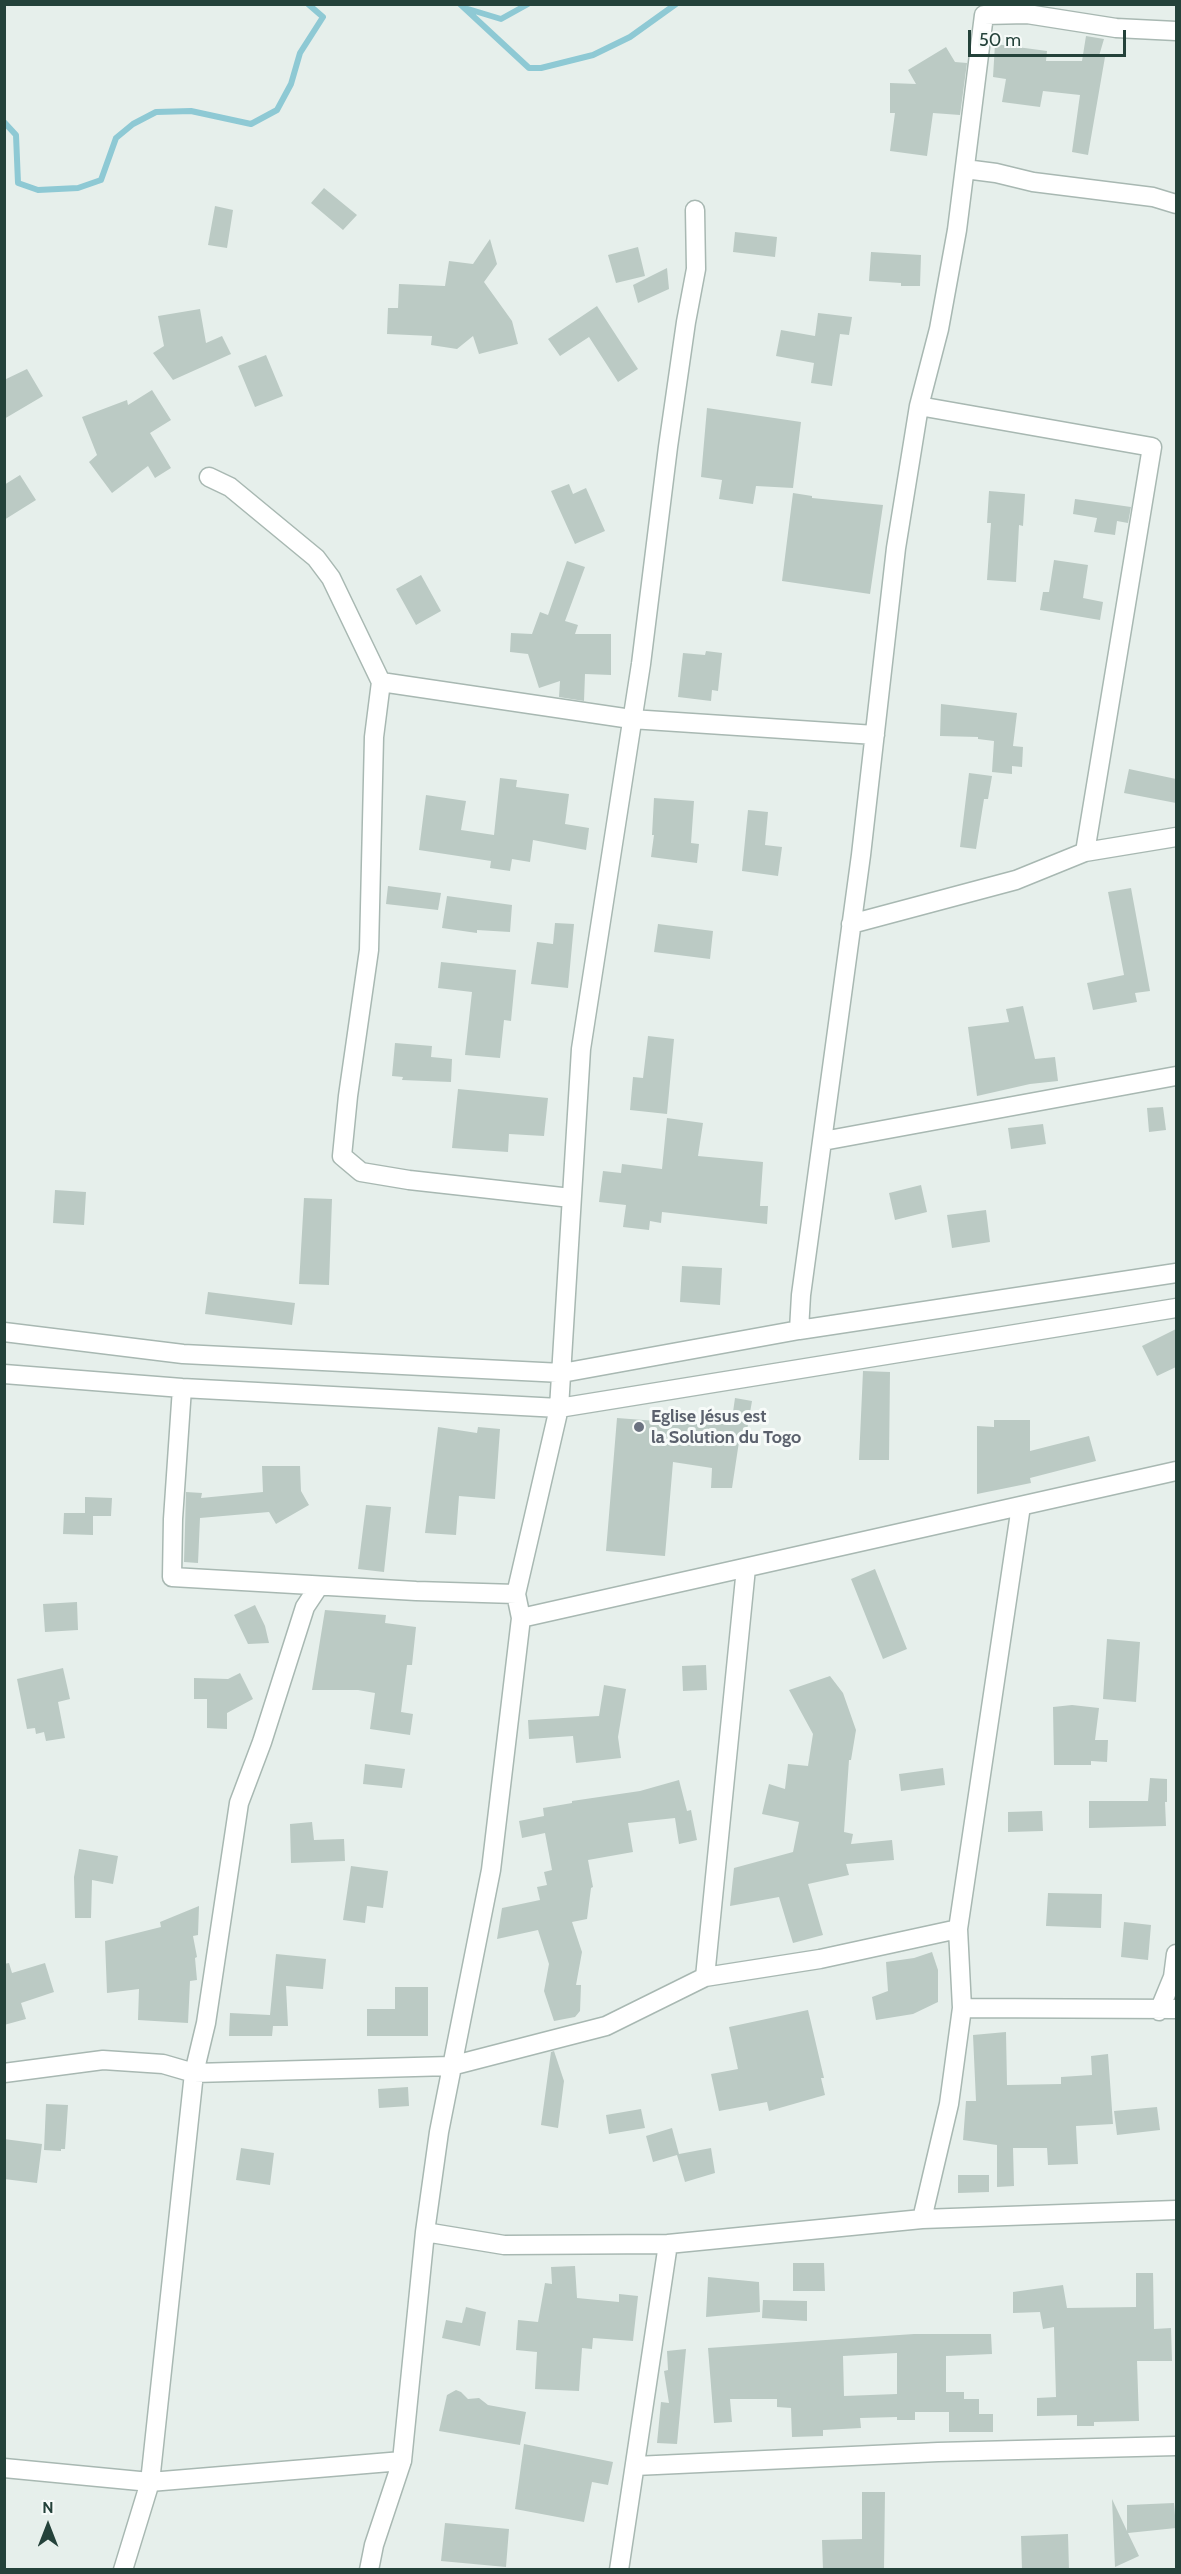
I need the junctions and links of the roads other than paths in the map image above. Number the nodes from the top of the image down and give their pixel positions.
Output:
1 (1176, 31) edge
2 (965, 169) junction
3 (1176, 204) edge
4 (695, 210) dead end
5 (919, 406) junction
6 (209, 477) dead end
7 (381, 682) junction
8 (631, 719) junction
9 (875, 735) junction
10 (1176, 837) edge
11 (1085, 852) junction
12 (851, 924) junction
13 (1176, 1076) edge
14 (823, 1142) junction
15 (571, 1198) junction
16 (1176, 1273) edge
17 (1176, 1308) edge
18 (799, 1330) junction
19 (4, 1332) edge
20 (562, 1372) junction
21 (4, 1374) edge
22 (182, 1388) junction
23 (559, 1408) junction
24 (1176, 1471) edge
25 (1021, 1506) junction
26 (746, 1568) junction
27 (319, 1586) junction
28 (516, 1594) junction
29 (521, 1618) junction
30 (958, 1929) junction
31 (1176, 1954) edge
32 (705, 1977) junction
33 (962, 2008) junction
34 (1168, 2010) edge
35 (451, 2066) junction
36 (4, 2073) edge
37 (194, 2073) junction
38 (1176, 2210) edge
39 (922, 2220) junction
40 (424, 2232) junction
41 (668, 2244) junction
42 (1176, 2446) edge
43 (402, 2461) junction
44 (634, 2466) junction
45 (4, 2468) edge
46 (150, 2482) junction
47 (123, 2570) edge
48 (369, 2570) edge
49 (619, 2570) edge

1 - 2 street
2 - 3 street
2 - 5 street
4 - 8 street
5 - 9 street
5 - 11 street
6 - 7 street
7 - 8 street
7 - 15 street
8 - 9 street
8 - 15 street
9 - 12 street
10 - 11 street
11 - 12 street
12 - 14 street
13 - 14 street
14 - 18 street
15 - 20 street
16 - 18 street
17 - 23 street
18 - 20 street
19 - 20 street
20 - 23 street
21 - 22 street
22 - 23 street
22 - 27 street
23 - 28 street
24 - 25 street
25 - 26 street
25 - 30 street
26 - 29 street
26 - 32 street
27 - 28 street
27 - 37 street
28 - 29 street
29 - 35 street
30 - 32 street
30 - 33 street
31 - 34 street
32 - 35 street
33 - 34 street
33 - 39 street
35 - 37 street
35 - 40 street
36 - 37 street
37 - 46 street
38 - 39 street
39 - 41 street
40 - 41 street
40 - 43 street
41 - 44 street
42 - 44 street
43 - 46 street
43 - 48 street
44 - 49 street
45 - 46 street
46 - 47 street

